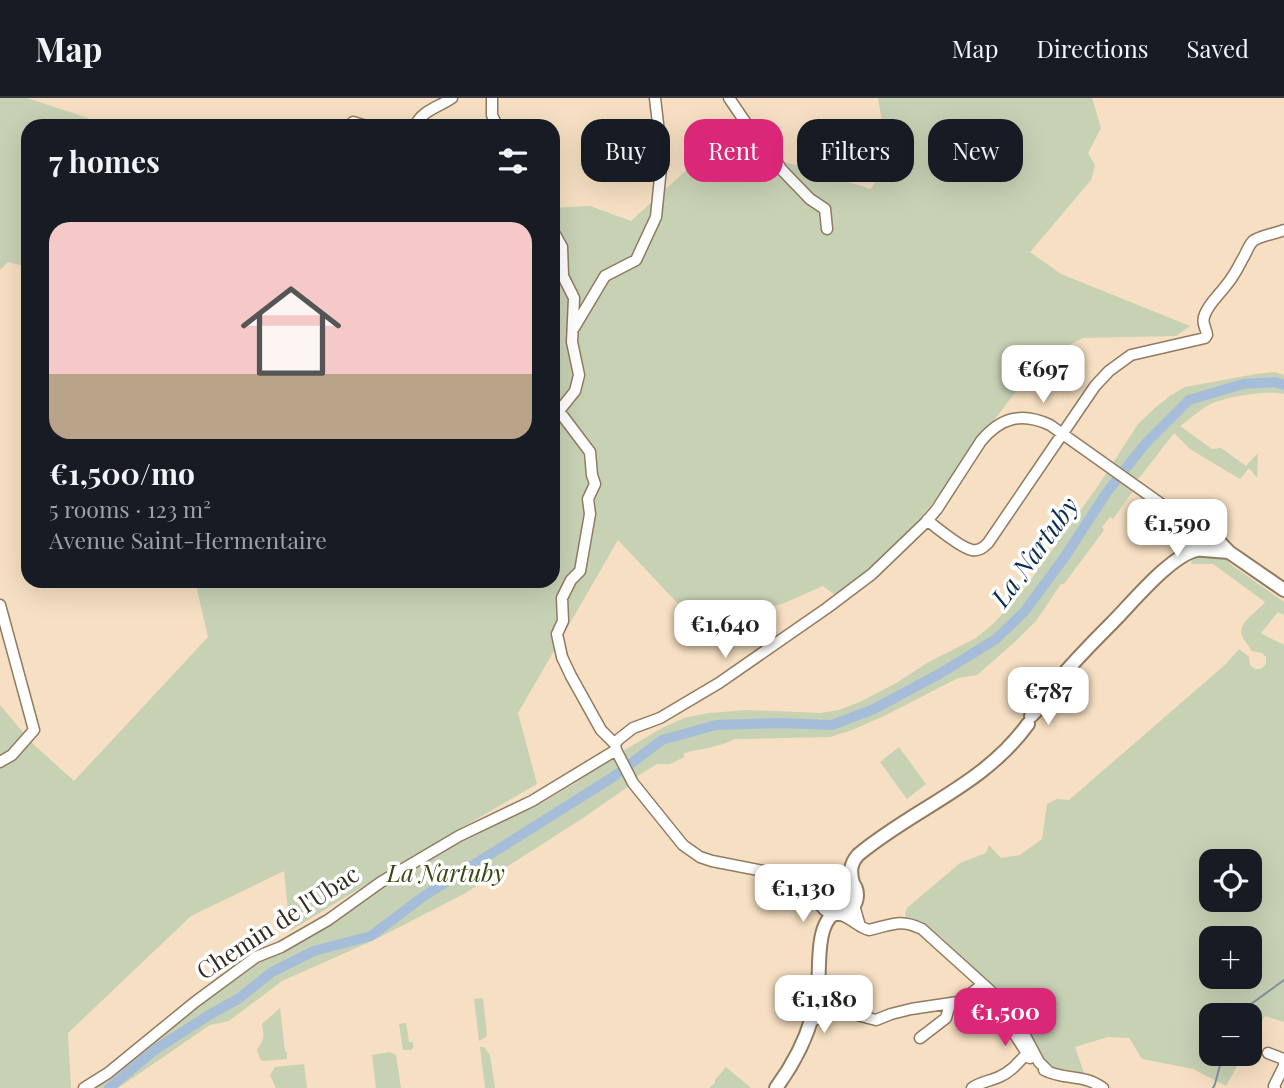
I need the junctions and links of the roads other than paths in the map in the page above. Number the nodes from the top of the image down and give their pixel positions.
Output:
1 (452, 98) edge
2 (492, 98) edge
3 (655, 98) edge
4 (729, 98) edge
5 (419, 119) edge
6 (494, 119) edge
7 (827, 229) dead end
8 (1284, 230) edge
9 (560, 243) edge
10 (572, 331) junction
11 (560, 410) edge
12 (560, 412) edge
13 (1061, 433) junction
14 (1181, 517) junction
15 (927, 520) junction
16 (1199, 524) junction
17 (1210, 533) junction
18 (1184, 537) junction
19 (1199, 550) junction
20 (1229, 552) junction
21 (1170, 566) junction
22 (1284, 590) edge
23 (0, 605) edge
24 (616, 749) junction
25 (0, 762) edge
26 (826, 879) junction
27 (806, 881) junction
28 (853, 883) junction
29 (820, 900) junction
30 (854, 905) junction
31 (836, 914) junction
32 (860, 926) junction
33 (820, 945) junction
34 (982, 985) junction
35 (817, 992) junction
36 (950, 1004) junction
37 (812, 1020) junction
38 (920, 1038) dead end
39 (1029, 1051) junction
40 (1268, 1053) dead end
41 (790, 1059) junction
42 (84, 1088) edge
43 (767, 1088) edge
44 (776, 1088) edge
45 (972, 1088) edge
46 (1103, 1088) edge
47 (1275, 1088) edge

1 - 5 street
2 - 6 street
3 - 10 street
4 - 7 street
8 - 13 street
9 - 10 street
10 - 11 street
12 - 24 street
13 - 14 street, Chemin de l'Ubac
13 - 15 street, Chemin de l'Ubac
13 - 15 street
14 - 16 street, Chemin de l'Ubac
14 - 18 street
15 - 24 street, Chemin de l'Ubac
16 - 17 main road
16 - 18 main road
17 - 19 main road
17 - 20 main road
18 - 19 main road
18 - 21 main road
19 - 20 main road
19 - 21 main road
20 - 22 main road
21 - 28 main road
23 - 25 street
24 - 27 street
24 - 42 street, Chemin de l'Ubac
26 - 27 street
26 - 28 main road
26 - 29 main road
27 - 29 street
28 - 30 main road
29 - 31 main road
29 - 33 main road
30 - 31 main road
30 - 32 street
31 - 32 street
31 - 33 main road
32 - 34 street
33 - 35 main road
34 - 36 street
34 - 39 street
35 - 37 main road
35 - 41 main road
36 - 37 street
36 - 38 street
37 - 41 main road
39 - 45 street
39 - 46 street
40 - 47 street
41 - 43 main road
41 - 44 main road

